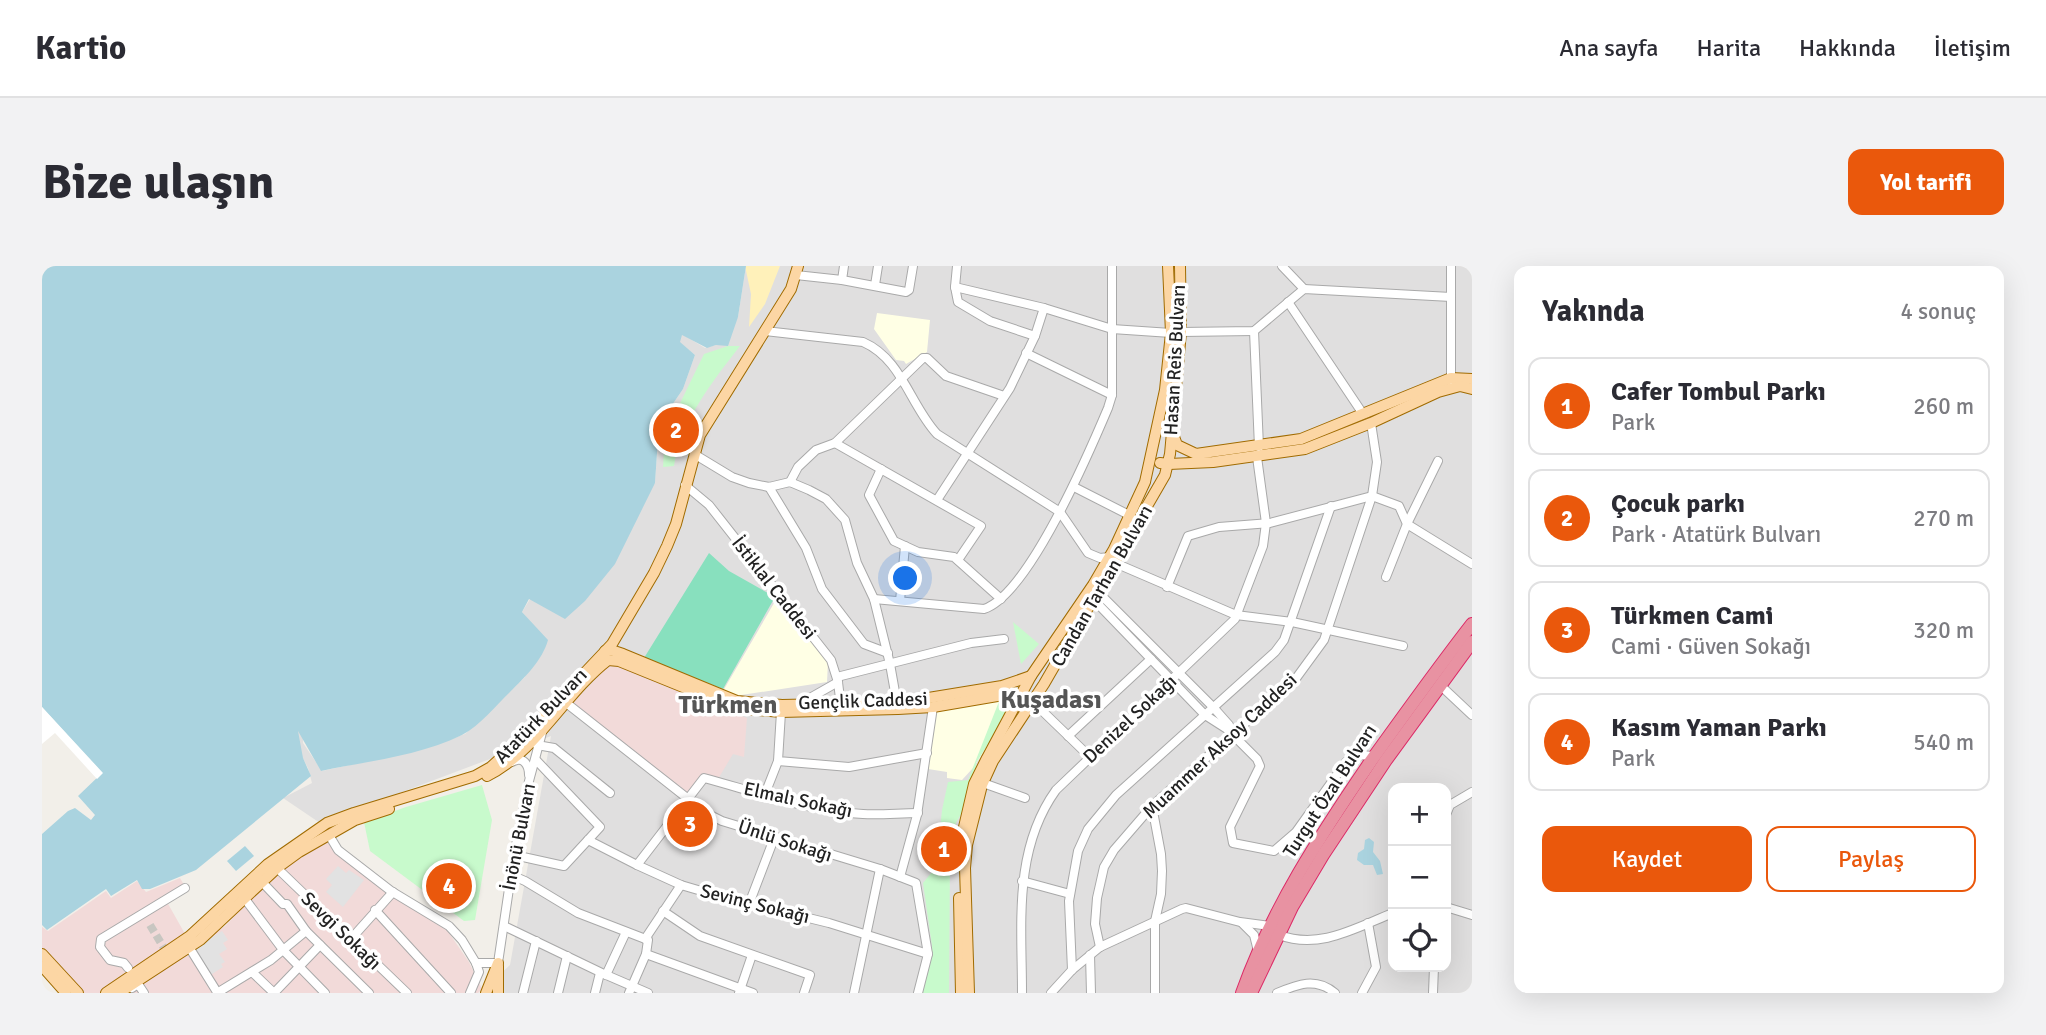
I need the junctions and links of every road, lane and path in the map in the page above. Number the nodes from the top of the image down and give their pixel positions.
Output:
1 (844, 266) edge
2 (878, 266) edge
3 (913, 266) edge
4 (957, 266) edge
5 (1112, 266) edge
6 (1168, 266) edge
7 (1180, 266) edge
8 (1282, 266) edge
9 (1451, 266) edge
10 (797, 271) edge
11 (842, 280) junction
12 (875, 285) junction
13 (955, 287) junction
14 (1304, 289) junction
15 (1451, 298) junction
16 (1288, 302) junction
17 (1044, 308) junction
18 (1112, 329) junction
19 (765, 331) junction
20 (1254, 331) junction
21 (1176, 333) junction
22 (1035, 336) junction
23 (1026, 353) junction
24 (902, 377) junction
25 (1472, 379) edge
26 (1451, 383) junction
27 (1472, 389) edge
28 (1112, 395) junction
29 (1004, 396) junction
30 (1367, 418) junction
31 (1172, 431) junction
32 (835, 443) junction
33 (1153, 452) junction
34 (1258, 452) junction
35 (694, 454) junction
36 (966, 454) junction
37 (1167, 454) junction
38 (1193, 459) junction
39 (1438, 461) dead end
40 (881, 469) junction
41 (790, 482) junction
42 (685, 485) junction
43 (769, 487) junction
44 (1074, 487) junction
45 (1156, 493) junction
46 (1373, 496) junction
47 (937, 500) junction
48 (1331, 506) junction
49 (1060, 512) junction
50 (1131, 516) junction
51 (1266, 523) junction
52 (1407, 524) junction
53 (905, 546) junction
54 (958, 560) junction
55 (1112, 560) junction
56 (1472, 564) edge
57 (1386, 577) dead end
58 (1167, 587) junction
59 (1096, 596) junction
60 (874, 599) junction
61 (1002, 599) junction
62 (900, 601) junction
63 (1236, 615) junction
64 (1293, 619) junction
65 (1472, 624) edge
66 (1328, 631) junction
67 (1004, 639) dead end
68 (1472, 642) edge
69 (1403, 646) dead end
70 (611, 653) junction
71 (888, 653) junction
72 (1467, 655) edge
73 (1151, 659) junction
74 (890, 664) junction
75 (1031, 676) junction
76 (1175, 677) junction
77 (838, 680) junction
78 (1044, 684) junction
79 (1440, 685) junction
80 (1021, 697) junction
81 (565, 702) junction
82 (1033, 702) junction
83 (801, 704) junction
84 (897, 706) junction
85 (841, 707) junction
86 (933, 707) junction
87 (1213, 707) junction
88 (781, 712) junction
89 (547, 713) junction
90 (1205, 715) junction
91 (1472, 715) edge
92 (543, 729) junction
93 (1232, 733) junction
94 (1068, 736) junction
95 (531, 742) junction
96 (927, 753) junction
97 (1375, 756) junction
98 (1090, 757) junction
99 (536, 760) junction
100 (778, 761) junction
101 (506, 765) junction
102 (528, 781) junction
103 (983, 783) junction
104 (1472, 792) edge
105 (610, 793) dead end
106 (765, 794) junction
107 (687, 797) junction
108 (1025, 798) dead end
109 (1451, 805) edge
110 (1152, 806) junction
111 (918, 813) junction
112 (332, 827) junction
113 (775, 836) junction
114 (588, 840) junction
115 (514, 855) junction
116 (637, 865) junction
117 (277, 868) junction
118 (880, 869) junction
119 (511, 875) junction
120 (900, 877) junction
121 (1022, 881) junction
122 (262, 882) junction
123 (681, 884) junction
124 (185, 888) dead end
125 (393, 892) junction
126 (1070, 894) junction
127 (244, 900) junction
128 (750, 904) junction
129 (1451, 909) edge
130 (375, 910) junction
131 (663, 911) junction
132 (1472, 915) edge
133 (1388, 916) edge
134 (1155, 921) junction
135 (1240, 922) junction
136 (1368, 923) junction
137 (504, 926) junction
138 (306, 931) junction
139 (1275, 931) junction
140 (626, 932) junction
141 (866, 935) junction
142 (645, 939) junction
143 (350, 940) junction
144 (536, 941) junction
145 (320, 945) junction
146 (189, 947) junction
147 (1100, 947) junction
148 (284, 951) junction
149 (42, 954) edge
150 (646, 954) junction
151 (928, 954) junction
152 (1258, 954) junction
153 (752, 955) junction
154 (1090, 955) junction
155 (567, 956) junction
156 (476, 962) junction
157 (498, 963) junction
158 (42, 966) edge
159 (128, 968) dead end
160 (299, 968) junction
161 (1072, 970) junction
162 (253, 972) junction
163 (1434, 972) edge
164 (603, 974) junction
165 (443, 984) junction
166 (472, 989) edge
167 (630, 989) edge
168 (740, 991) edge
169 (366, 992) edge
170 (496, 992) edge
171 (66, 993) edge
172 (78, 993) edge
173 (106, 993) edge
174 (119, 993) edge
175 (128, 993) edge
176 (144, 993) edge
177 (217, 993) edge
178 (274, 993) edge
179 (325, 993) edge
180 (407, 993) edge
181 (435, 993) edge
182 (451, 993) edge
183 (523, 993) edge
184 (558, 993) edge
185 (595, 993) edge
186 (648, 993) edge
187 (753, 993) edge
188 (804, 993) edge
189 (854, 993) edge
190 (918, 993) edge
191 (961, 993) edge
192 (969, 993) edge
193 (1022, 993) edge
194 (1051, 993) edge
195 (1091, 993) edge
196 (1155, 993) edge
197 (1242, 993) edge
198 (1251, 993) edge
199 (1278, 993) edge
200 (1335, 993) edge
201 (1362, 993) edge
202 (1433, 993) edge

1 - 11 street
2 - 12 street
3 - 12 street
4 - 13 street
5 - 18 street
6 - 21 main road, Hasan Reis Bulvarı
7 - 21 main road, Hasan Reis Bulvarı
8 - 14 street
9 - 15 street
10 - 11 street
10 - 19 main road, Atatürk Bulvarı
11 - 12 street
13 - 17 street
13 - 22 street
14 - 15 street
14 - 16 street
15 - 26 street
16 - 20 street
16 - 30 street
17 - 18 street
17 - 22 street
18 - 21 street
18 - 28 street
19 - 24 street
19 - 35 main road, Atatürk Bulvarı
20 - 21 street
20 - 34 street, Denizel Sokağı
21 - 31 main road, Hasan Reis Bulvarı
21 - 33 main road, Hasan Reis Bulvarı
22 - 23 street
23 - 28 street
23 - 29 street
24 - 29 street
24 - 32 street
24 - 36 street
25 - 26 main road
26 - 27 main road
26 - 30 main road
28 - 44 street
29 - 36 street
30 - 34 main road
30 - 46 street, Muammer Aksoy Caddesi
31 - 37 main road, Hasan Reis Bulvarı
31 - 38 main road
32 - 40 street
32 - 41 street
33 - 37 main road
33 - 50 main road, Candan Tarhan Bulvarı
34 - 38 main road
34 - 51 street, Denizel Sokağı
35 - 42 main road, Atatürk Bulvarı
35 - 43 street
36 - 47 street
36 - 49 street
37 - 38 main road
37 - 38 main road
37 - 45 main road, Candan Tarhan Bulvarı
38 - 45 main road
39 - 52 street
40 - 47 street
40 - 53 street
41 - 43 street
41 - 60 street
42 - 70 main road, Atatürk Bulvarı
42 - 77 street, İstiklal Caddesi
43 - 71 street
44 - 49 street
44 - 50 street
45 - 55 main road, Candan Tarhan Bulvarı
46 - 48 street
46 - 52 street
46 - 66 street, Muammer Aksoy Caddesi
47 - 54 street
48 - 51 street
48 - 64 street
49 - 55 street
49 - 61 street
50 - 55 main road, Candan Tarhan Bulvarı
51 - 58 street
51 - 63 street, Denizel Sokağı
52 - 56 street
52 - 57 street
53 - 54 street
53 - 62 street
54 - 61 street
55 - 58 street
55 - 59 main road, Candan Tarhan Bulvarı
55 - 75 main road, Candan Tarhan Bulvarı
58 - 63 street
59 - 73 street
59 - 76 street
59 - 78 main road, Candan Tarhan Bulvarı
60 - 62 street
60 - 71 street
61 - 62 street
63 - 64 street
63 - 76 street, Denizel Sokağı
64 - 66 street
64 - 87 street
65 - 97 highway, Turgut Özal Bulvarı
66 - 69 street
66 - 93 street, Muammer Aksoy Caddesi
67 - 74 street
68 - 72 highway, Turgut Özal Bulvarı
70 - 81 main road, Atatürk Bulvarı
70 - 83 main road, Gençlik Caddesi
70 - 88 main road, Gençlik Caddesi
70 - 89 main road, Atatürk Bulvarı
71 - 74 street
72 - 79 highway, Turgut Özal Bulvarı
73 - 76 street
73 - 94 street
74 - 77 street
74 - 84 street
75 - 78 street
75 - 80 main road, Candan Tarhan Bulvarı
75 - 84 main road, Gençlik Caddesi
76 - 87 street
76 - 90 street
76 - 98 street, Denizel Sokağı
77 - 83 street
77 - 85 street, İstiklal Caddesi
78 - 82 main road, Candan Tarhan Bulvarı
79 - 91 street
79 - 139 highway, Turgut Özal Bulvarı
80 - 82 street
80 - 86 main road, Gençlik Caddesi
80 - 191 main road, Candan Tarhan Bulvarı
81 - 92 main road, Atatürk Bulvarı
81 - 107 street, Ünlü Sokağı
82 - 94 street
82 - 103 main road, Candan Tarhan Bulvarı
83 - 85 main road, Gençlik Caddesi
84 - 85 main road, Gençlik Caddesi
84 - 86 main road, Gençlik Caddesi
85 - 88 main road, Gençlik Caddesi
86 - 96 street
87 - 90 street
87 - 93 street
88 - 100 street
89 - 92 street
89 - 95 main road, Atatürk Bulvarı
90 - 93 street
90 - 126 street
92 - 95 main road, Atatürk Bulvarı
93 - 97 street
93 - 110 street, Muammer Aksoy Caddesi
94 - 98 street
95 - 99 street, İnönü Bulvarı
95 - 101 main road, Atatürk Bulvarı
95 - 105 street
95 - 112 main road, Atatürk Bulvarı
96 - 100 street
96 - 111 street
97 - 139 highway, Turgut Özal Bulvarı
98 - 121 street, Denizel Sokağı
99 - 102 street, İnönü Bulvarı
99 - 114 street
100 - 106 street
101 - 102 street
101 - 112 main road, Atatürk Bulvarı
102 - 115 street, İnönü Bulvarı
103 - 108 street
103 - 192 main road, Candan Tarhan Bulvarı
104 - 109 street
106 - 107 street, Elmalı Sokağı
106 - 111 street, Elmalı Sokağı
107 - 113 street, Ünlü Sokağı
107 - 116 street
110 - 134 street
110 - 147 street, Muammer Aksoy Caddesi
111 - 120 street
112 - 117 main road, Atatürk Bulvarı
112 - 125 street
112 - 173 main road, Atatürk Bulvarı
113 - 118 street, Ünlü Sokağı
113 - 128 street
114 - 115 street
114 - 116 street, Sevinç Sokağı
115 - 119 street, İnönü Bulvarı
116 - 123 street, Sevinç Sokağı
117 - 122 main road, Atatürk Bulvarı
117 - 143 street, Sevgi Sokağı
118 - 120 street, Ünlü Sokağı
118 - 141 street
119 - 137 street, İnönü Bulvarı
119 - 140 street
120 - 151 street, Ünlü Sokağı
121 - 126 street
121 - 193 street, Denizel Sokağı
122 - 127 main road, Atatürk Bulvarı
122 - 138 street
123 - 128 street, Sevinç Sokağı
123 - 131 street
124 - 159 street
125 - 130 street
125 - 156 street
126 - 161 street
127 - 146 main road, Atatürk Bulvarı
127 - 148 street
128 - 141 street, Sevinç Sokağı
129 - 132 street
130 - 143 street
130 - 165 street
131 - 142 street
131 - 153 street
133 - 136 street
134 - 135 street
134 - 147 street
134 - 196 street
135 - 139 street
135 - 152 street
136 - 139 street
136 - 201 street
137 - 144 street
137 - 157 street, İnönü Bulvarı
138 - 145 street
138 - 148 street
139 - 152 highway, Turgut Özal Bulvarı
139 - 198 highway, Turgut Özal Bulvarı
140 - 142 street
140 - 164 street
141 - 151 street, Sevinç Sokağı
141 - 189 street
142 - 150 street
143 - 180 street, Sevgi Sokağı
144 - 155 street
144 - 183 street
145 - 160 street
145 - 169 street
146 - 174 main road, Atatürk Bulvarı
146 - 177 street
147 - 154 street
148 - 160 street
148 - 162 street
149 - 172 main road
150 - 167 street
150 - 168 street
151 - 190 street
152 - 197 highway, Turgut Özal Bulvarı
153 - 168 street
153 - 188 street
154 - 161 street
154 - 195 street
155 - 164 street
155 - 184 street
156 - 157 street
156 - 166 street
157 - 170 main road, İnönü Bulvarı
158 - 171 main road
160 - 178 street
160 - 179 street
161 - 194 street
162 - 177 street
162 - 178 street
163 - 202 street
164 - 167 street
164 - 185 street
165 - 181 street
165 - 182 street
167 - 186 street
168 - 187 street
175 - 176 street
199 - 200 street

